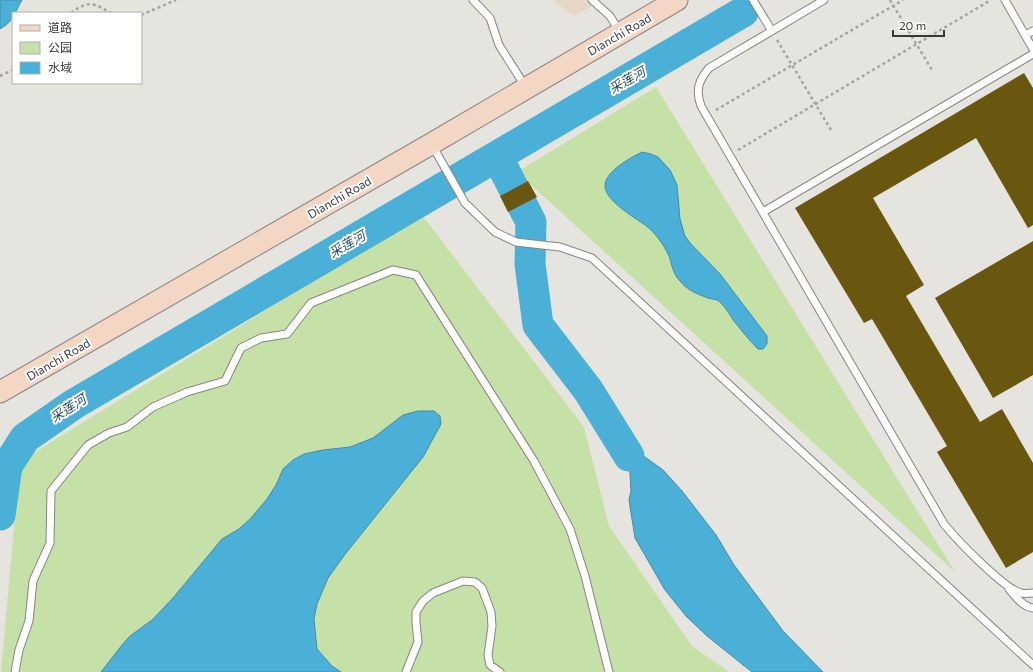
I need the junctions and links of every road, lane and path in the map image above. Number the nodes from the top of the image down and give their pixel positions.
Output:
1 (176, 0) edge
2 (473, 0) edge
3 (592, 0) edge
4 (753, 0) edge
5 (824, 0) edge
6 (890, 0) edge
7 (903, 0) edge
8 (991, 0) edge
9 (1005, 0) edge
10 (668, 2) edge
11 (893, 6) junction
12 (72, 12) edge
13 (109, 12) edge
14 (142, 15) edge
15 (772, 31) junction
16 (1033, 31) edge
17 (620, 33) junction
18 (1025, 35) junction
19 (916, 44) junction
20 (1033, 49) edge
21 (1033, 54) edge
22 (792, 65) junction
23 (12, 70) edge
24 (932, 70) dead end
25 (0, 76) edge
26 (526, 88) junction
27 (815, 104) junction
28 (707, 116) junction
29 (831, 130) dead end
30 (436, 153) junction
31 (730, 155) junction
32 (763, 212) junction
33 (0, 392) edge
34 (1006, 585) junction
35 (1033, 593) edge
36 (1033, 608) edge
37 (1033, 665) edge
38 (15, 672) edge
39 (406, 672) edge
40 (500, 672) edge
41 (609, 672) edge

1 - 14 path
2 - 26 lane
3 - 17 lane
4 - 15 lane
5 - 15 lane
6 - 11 path
7 - 11 path
8 - 19 path
9 - 18 lane
10 - 17 main road, Dianchi Road
11 - 19 path
11 - 22 path
12 - 13 path
15 - 22 path
15 - 28 lane
16 - 18 lane
17 - 26 main road, Dianchi Road
18 - 20 lane
19 - 24 path
19 - 27 path
21 - 32 lane
22 - 27 path
22 - 28 path
23 - 25 path
26 - 30 main road, Dianchi Road
27 - 29 path
27 - 31 path
28 - 31 lane
30 - 33 main road, Dianchi Road
30 - 37 lane
31 - 32 lane
32 - 34 lane
34 - 35 lane
34 - 36 lane
38 - 41 lane
39 - 40 lane

